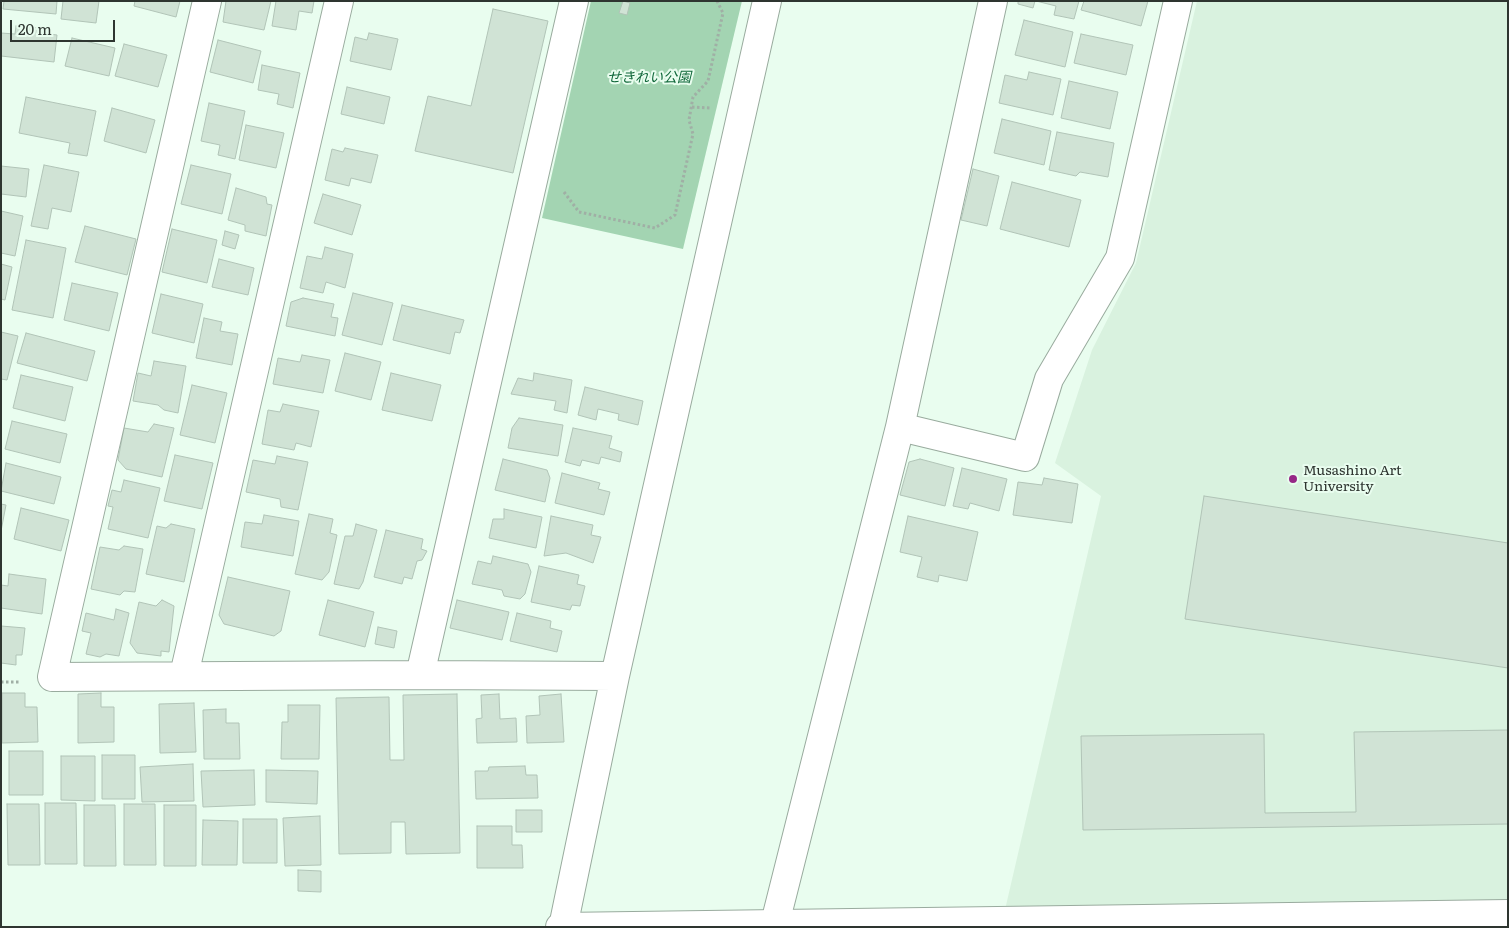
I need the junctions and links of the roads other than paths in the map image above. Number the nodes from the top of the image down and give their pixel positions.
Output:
1 (207, 1) edge
2 (339, 1) edge
3 (574, 1) edge
4 (767, 1) edge
5 (993, 1) edge
6 (1178, 1) edge
7 (900, 427) junction
8 (184, 675) junction
9 (420, 675) junction
10 (615, 676) junction
11 (1508, 914) edge
12 (775, 923) junction
13 (1056, 924) edge
14 (561, 927) edge

1 - 8 street
2 - 8 street
3 - 9 street
4 - 10 street
5 - 7 street
6 - 7 street
7 - 12 street
8 - 9 street
9 - 10 street
10 - 14 street
11 - 13 street
12 - 13 street
12 - 14 street

